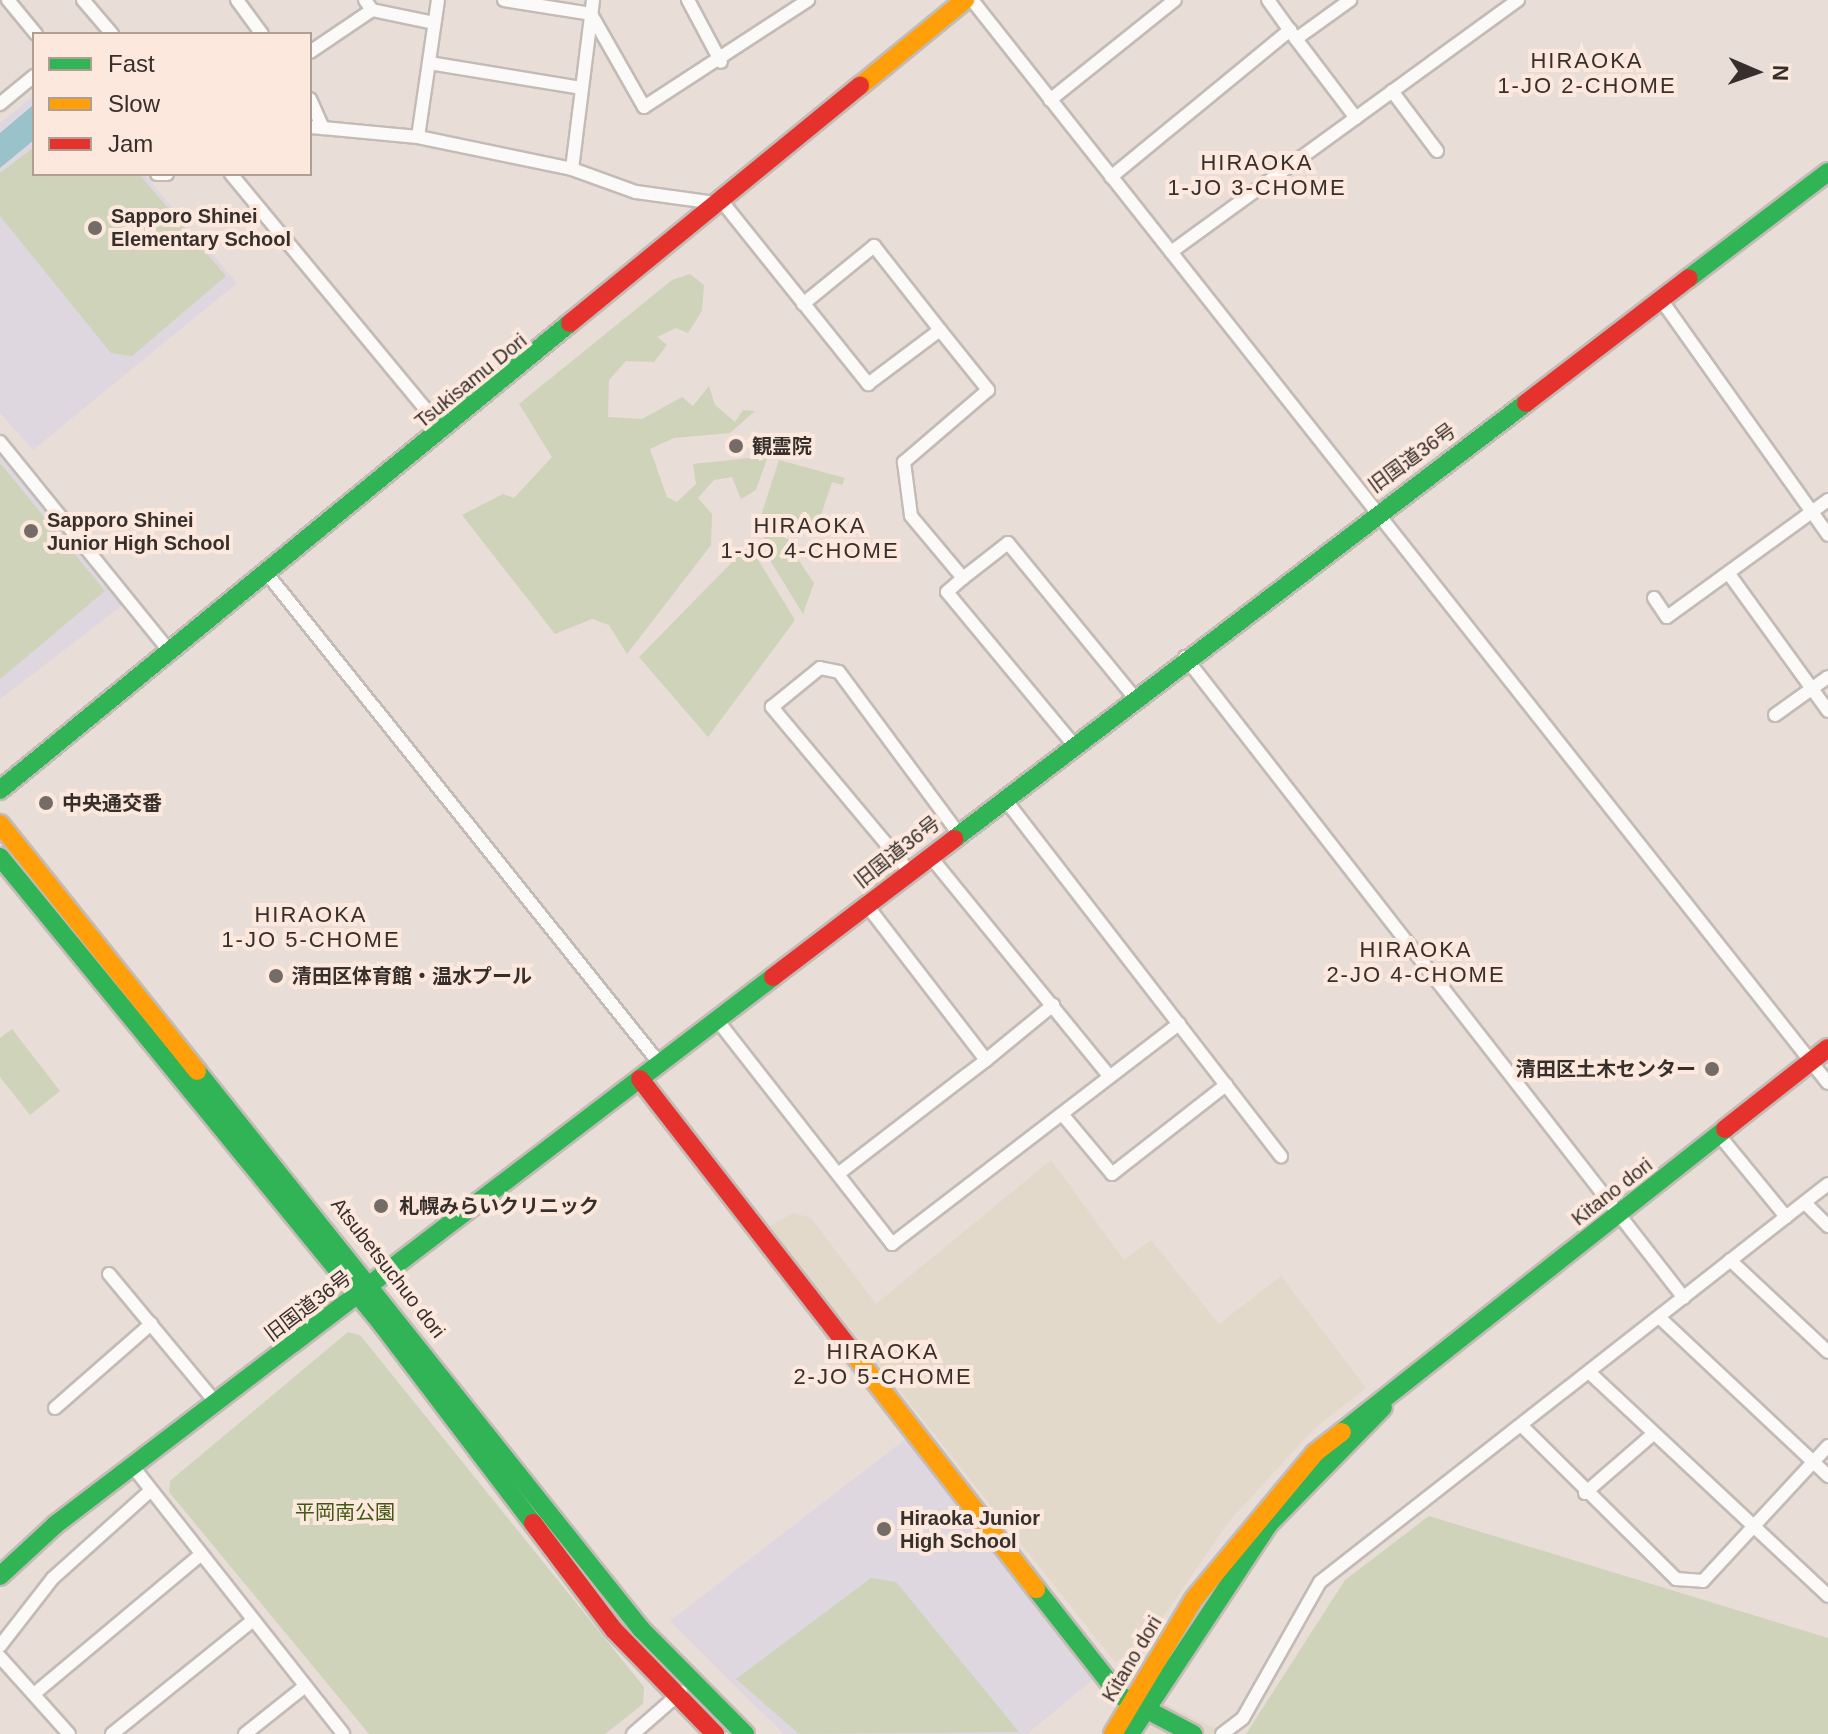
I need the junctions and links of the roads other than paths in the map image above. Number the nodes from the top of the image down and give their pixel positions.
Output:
1 (8, 0) edge
2 (83, 0) edge
3 (237, 0) edge
4 (438, 0) edge
5 (504, 0) edge
6 (593, 0) edge
7 (688, 0) edge
8 (808, 0) edge
9 (965, 0) edge
10 (972, 0) edge
11 (1175, 0) edge
12 (1268, 0) edge
13 (1350, 0) edge
14 (1518, 0) edge
15 (368, 5) edge
16 (591, 14) junction
17 (434, 23) junction
18 (34, 32) edge
19 (110, 32) edge
20 (261, 32) edge
21 (1293, 34) junction
22 (312, 50) edge
23 (721, 62) junction
24 (429, 63) junction
25 (32, 78) edge
26 (581, 88) junction
27 (1392, 91) junction
28 (1050, 100) junction
29 (0, 103) edge
30 (1356, 118) junction
31 (316, 128) edge
32 (418, 137) junction
33 (1437, 151) dead end
34 (572, 169) junction
35 (1828, 172) edge
36 (233, 176) edge
37 (1111, 177) junction
38 (724, 204) junction
39 (1171, 252) junction
40 (1662, 301) junction
41 (803, 304) junction
42 (940, 330) junction
43 (444, 431) junction
44 (0, 442) edge
45 (1828, 500) edge
46 (1811, 511) junction
47 (1374, 512) junction
48 (1828, 535) edge
49 (1729, 574) junction
50 (268, 575) junction
51 (963, 578) junction
52 (1654, 598) dead end
53 (171, 653) junction
54 (1185, 657) junction
55 (1828, 677) edge
56 (1812, 687) junction
57 (1134, 697) junction
58 (1828, 711) edge
59 (1775, 715) dead end
60 (1073, 744) junction
61 (0, 790) edge
62 (1004, 798) junction
63 (0, 824) edge
64 (958, 833) junction
65 (929, 855) junction
66 (0, 857) edge
67 (909, 871) junction
68 (866, 904) junction
69 (1053, 1005) junction
70 (718, 1021) junction
71 (1179, 1024) junction
72 (1828, 1048) edge
73 (986, 1060) junction
74 (1810, 1062) junction
75 (660, 1064) junction
76 (1110, 1077) junction
77 (640, 1079) junction
78 (1828, 1083) edge
79 (1226, 1085) junction
80 (1062, 1114) junction
81 (1719, 1135) junction
82 (1281, 1156) dead end
83 (838, 1174) junction
84 (1828, 1184) edge
85 (1805, 1203) junction
86 (1620, 1213) junction
87 (1786, 1217) junction
88 (1828, 1226) edge
89 (1730, 1260) junction
90 (109, 1274) dead end
91 (365, 1290) junction
92 (1684, 1298) junction
93 (1660, 1318) junction
94 (151, 1324) junction
95 (1828, 1352) edge
96 (1590, 1373) junction
97 (217, 1404) junction
98 (55, 1408) dead end
99 (1521, 1425) junction
100 (1652, 1435) junction
101 (1828, 1446) edge
102 (1813, 1462) junction
103 (134, 1468) junction
104 (1828, 1476) edge
105 (149, 1492) junction
106 (1585, 1493) junction
107 (1753, 1528) junction
108 (199, 1556) junction
109 (0, 1576) edge
110 (1828, 1596) edge
111 (251, 1622) junction
112 (0, 1646) edge
113 (0, 1657) edge
114 (689, 1684) junction
115 (304, 1687) junction
116 (34, 1694) junction
117 (674, 1698) junction
118 (1138, 1705) junction
119 (69, 1734) edge
120 (112, 1734) edge
121 (245, 1734) edge
122 (343, 1734) edge
123 (633, 1734) edge
124 (715, 1734) edge
125 (745, 1734) edge
126 (1113, 1734) edge
127 (1130, 1734) edge
128 (1193, 1734) edge
129 (1222, 1734) edge

1 - 18 street
2 - 19 street
3 - 20 street
4 - 17 street
5 - 16 street
6 - 16 street
7 - 23 street
8 - 23 street
9 - 38 main road, Tsukisamu Dori
10 - 28 street
11 - 28 street
12 - 21 street
13 - 21 street
14 - 27 street
15 - 17 street
15 - 22 street
16 - 23 street
16 - 26 street
17 - 24 street
21 - 30 street
21 - 37 street
24 - 26 street
24 - 32 street
25 - 29 street
26 - 34 street
27 - 30 street
27 - 33 street
28 - 37 street
30 - 39 street
31 - 32 street
32 - 34 street
34 - 38 street
35 - 40 main road, 旧国道36号
36 - 43 street
37 - 39 street
38 - 41 street
38 - 43 main road, Tsukisamu Dori
39 - 47 street
40 - 46 street
40 - 47 main road, 旧国道36号
41 - 42 street
41 - 42 street
42 - 51 street
43 - 50 main road, Tsukisamu Dori
44 - 53 street
45 - 46 street
46 - 48 street
46 - 49 street
47 - 54 main road, 旧国道36号
47 - 74 street
49 - 52 street
49 - 56 street
50 - 53 main road, Tsukisamu Dori
50 - 75 street
51 - 57 street
51 - 60 street
53 - 61 main road, Tsukisamu Dori
54 - 57 main road, 旧国道36号
54 - 86 street
55 - 56 street
56 - 58 street
56 - 59 street
57 - 60 main road, 旧国道36号
60 - 62 main road, 旧国道36号
62 - 64 main road, 旧国道36号
62 - 71 street
63 - 91 main road, Atsubetsuchuo dori
64 - 65 main road, 旧国道36号
64 - 67 street
65 - 67 main road, 旧国道36号
65 - 69 street
66 - 91 main road, Atsubetsuchuo dori
67 - 68 main road, 旧国道36号
68 - 70 main road, 旧国道36号
68 - 73 street
69 - 73 street
69 - 76 street
70 - 75 main road, 旧国道36号
70 - 83 street
71 - 76 street
71 - 79 street
72 - 74 main road, Kitano dori
73 - 83 street
74 - 78 street
74 - 81 main road, Kitano dori
75 - 77 main road, 旧国道36号
76 - 80 street
77 - 91 main road, 旧国道36号
77 - 118 main road
79 - 80 street
79 - 82 street
80 - 83 street
81 - 86 main road, Kitano dori
81 - 87 street
84 - 85 street
85 - 87 street
85 - 88 street
86 - 92 street
86 - 118 main road, Kitano dori
87 - 89 street
89 - 92 street
89 - 95 street
90 - 94 street
91 - 97 main road, 旧国道36号
91 - 114 main road, Atsubetsuchuo dori
91 - 117 main road, Atsubetsuchuo dori
92 - 93 street
93 - 96 street
93 - 102 street
94 - 97 street
94 - 98 street
96 - 99 street
96 - 100 street
97 - 103 main road, 旧国道36号
99 - 106 street
99 - 129 street
100 - 106 street
100 - 107 street
101 - 102 street
102 - 104 street
102 - 107 street
103 - 105 street
103 - 109 main road, 旧国道36号
105 - 108 street
105 - 112 street
106 - 107 street
107 - 110 street
108 - 111 street
108 - 116 street
111 - 115 street
111 - 120 street
113 - 116 street
114 - 117 street
114 - 125 main road, Atsubetsuchuo dori
115 - 121 street
115 - 122 street
116 - 119 street
117 - 123 street
117 - 124 main road, Atsubetsuchuo dori
118 - 126 main road, Kitano dori
118 - 127 main road, Kitano dori
118 - 128 main road

